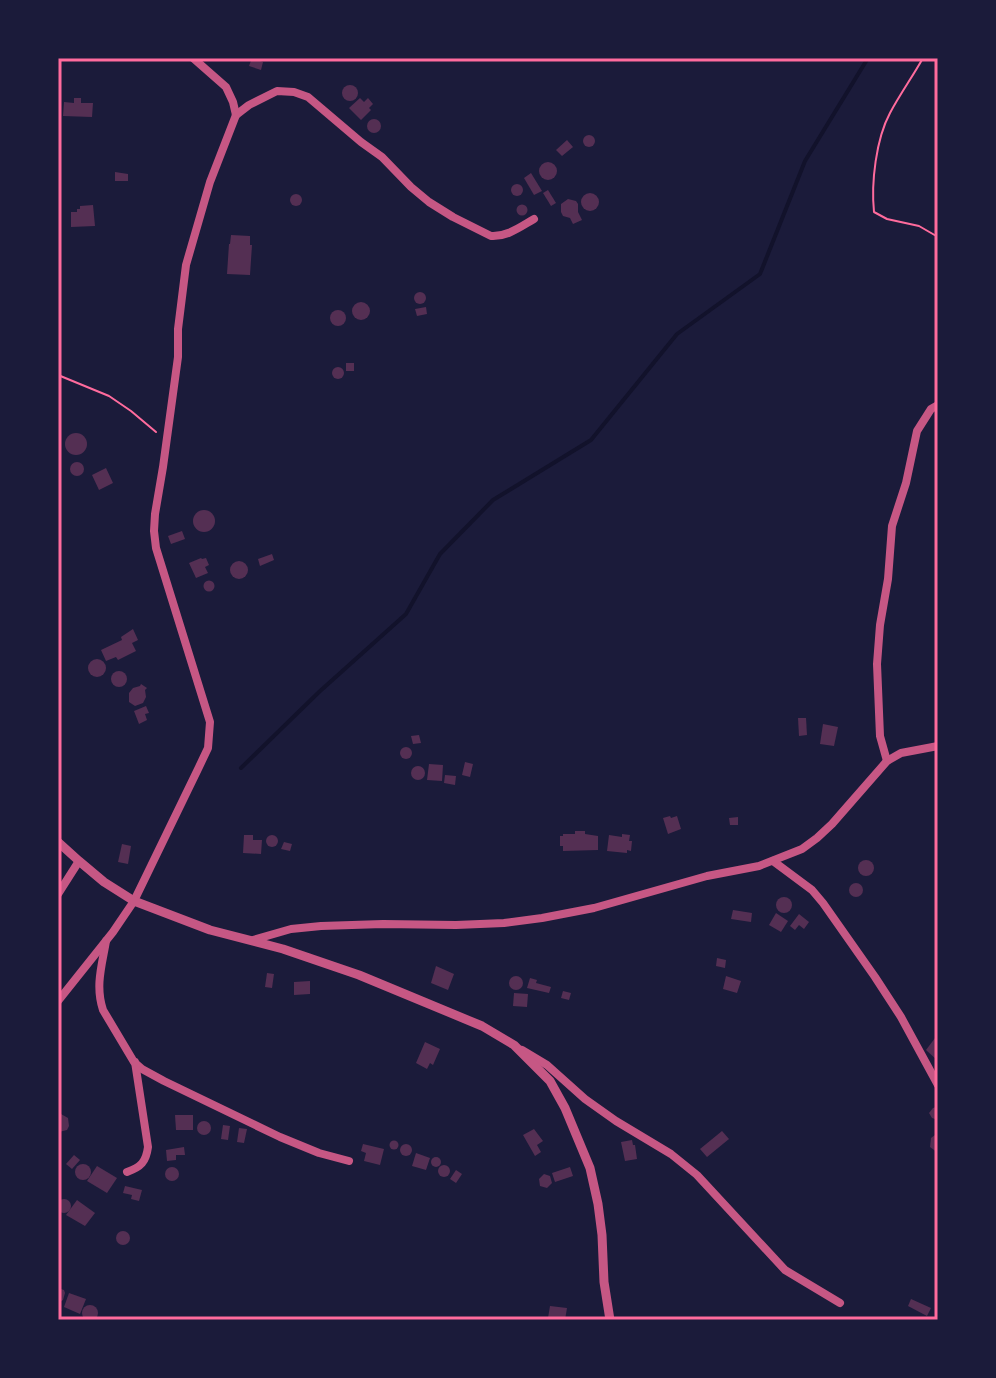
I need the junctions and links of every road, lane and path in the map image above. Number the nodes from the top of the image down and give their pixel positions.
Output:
1 (193, 58) edge
2 (923, 58) edge
3 (236, 115) junction
4 (534, 219) dead end
5 (938, 237) edge
6 (58, 375) edge
7 (938, 405) edge
8 (166, 440) junction
9 (938, 746) edge
10 (887, 761) junction
11 (58, 842) edge
12 (79, 861) junction
13 (773, 861) junction
14 (58, 894) edge
15 (134, 901) junction
16 (107, 940) junction
17 (252, 940) junction
18 (58, 1001) edge
19 (514, 1045) junction
20 (134, 1062) junction
21 (938, 1085) edge
22 (349, 1161) dead end
23 (127, 1172) dead end
24 (840, 1303) dead end
25 (610, 1320) edge

1 - 3 street
2 - 5 path
3 - 4 street
3 - 8 street
6 - 8 path
7 - 10 street
8 - 15 street
9 - 10 street
10 - 13 street
11 - 12 street
12 - 14 street
12 - 15 street
13 - 17 street
13 - 21 street
15 - 16 street
15 - 17 street
16 - 18 street
16 - 20 street
17 - 19 street
19 - 24 street
19 - 25 street
20 - 22 street
20 - 23 street

